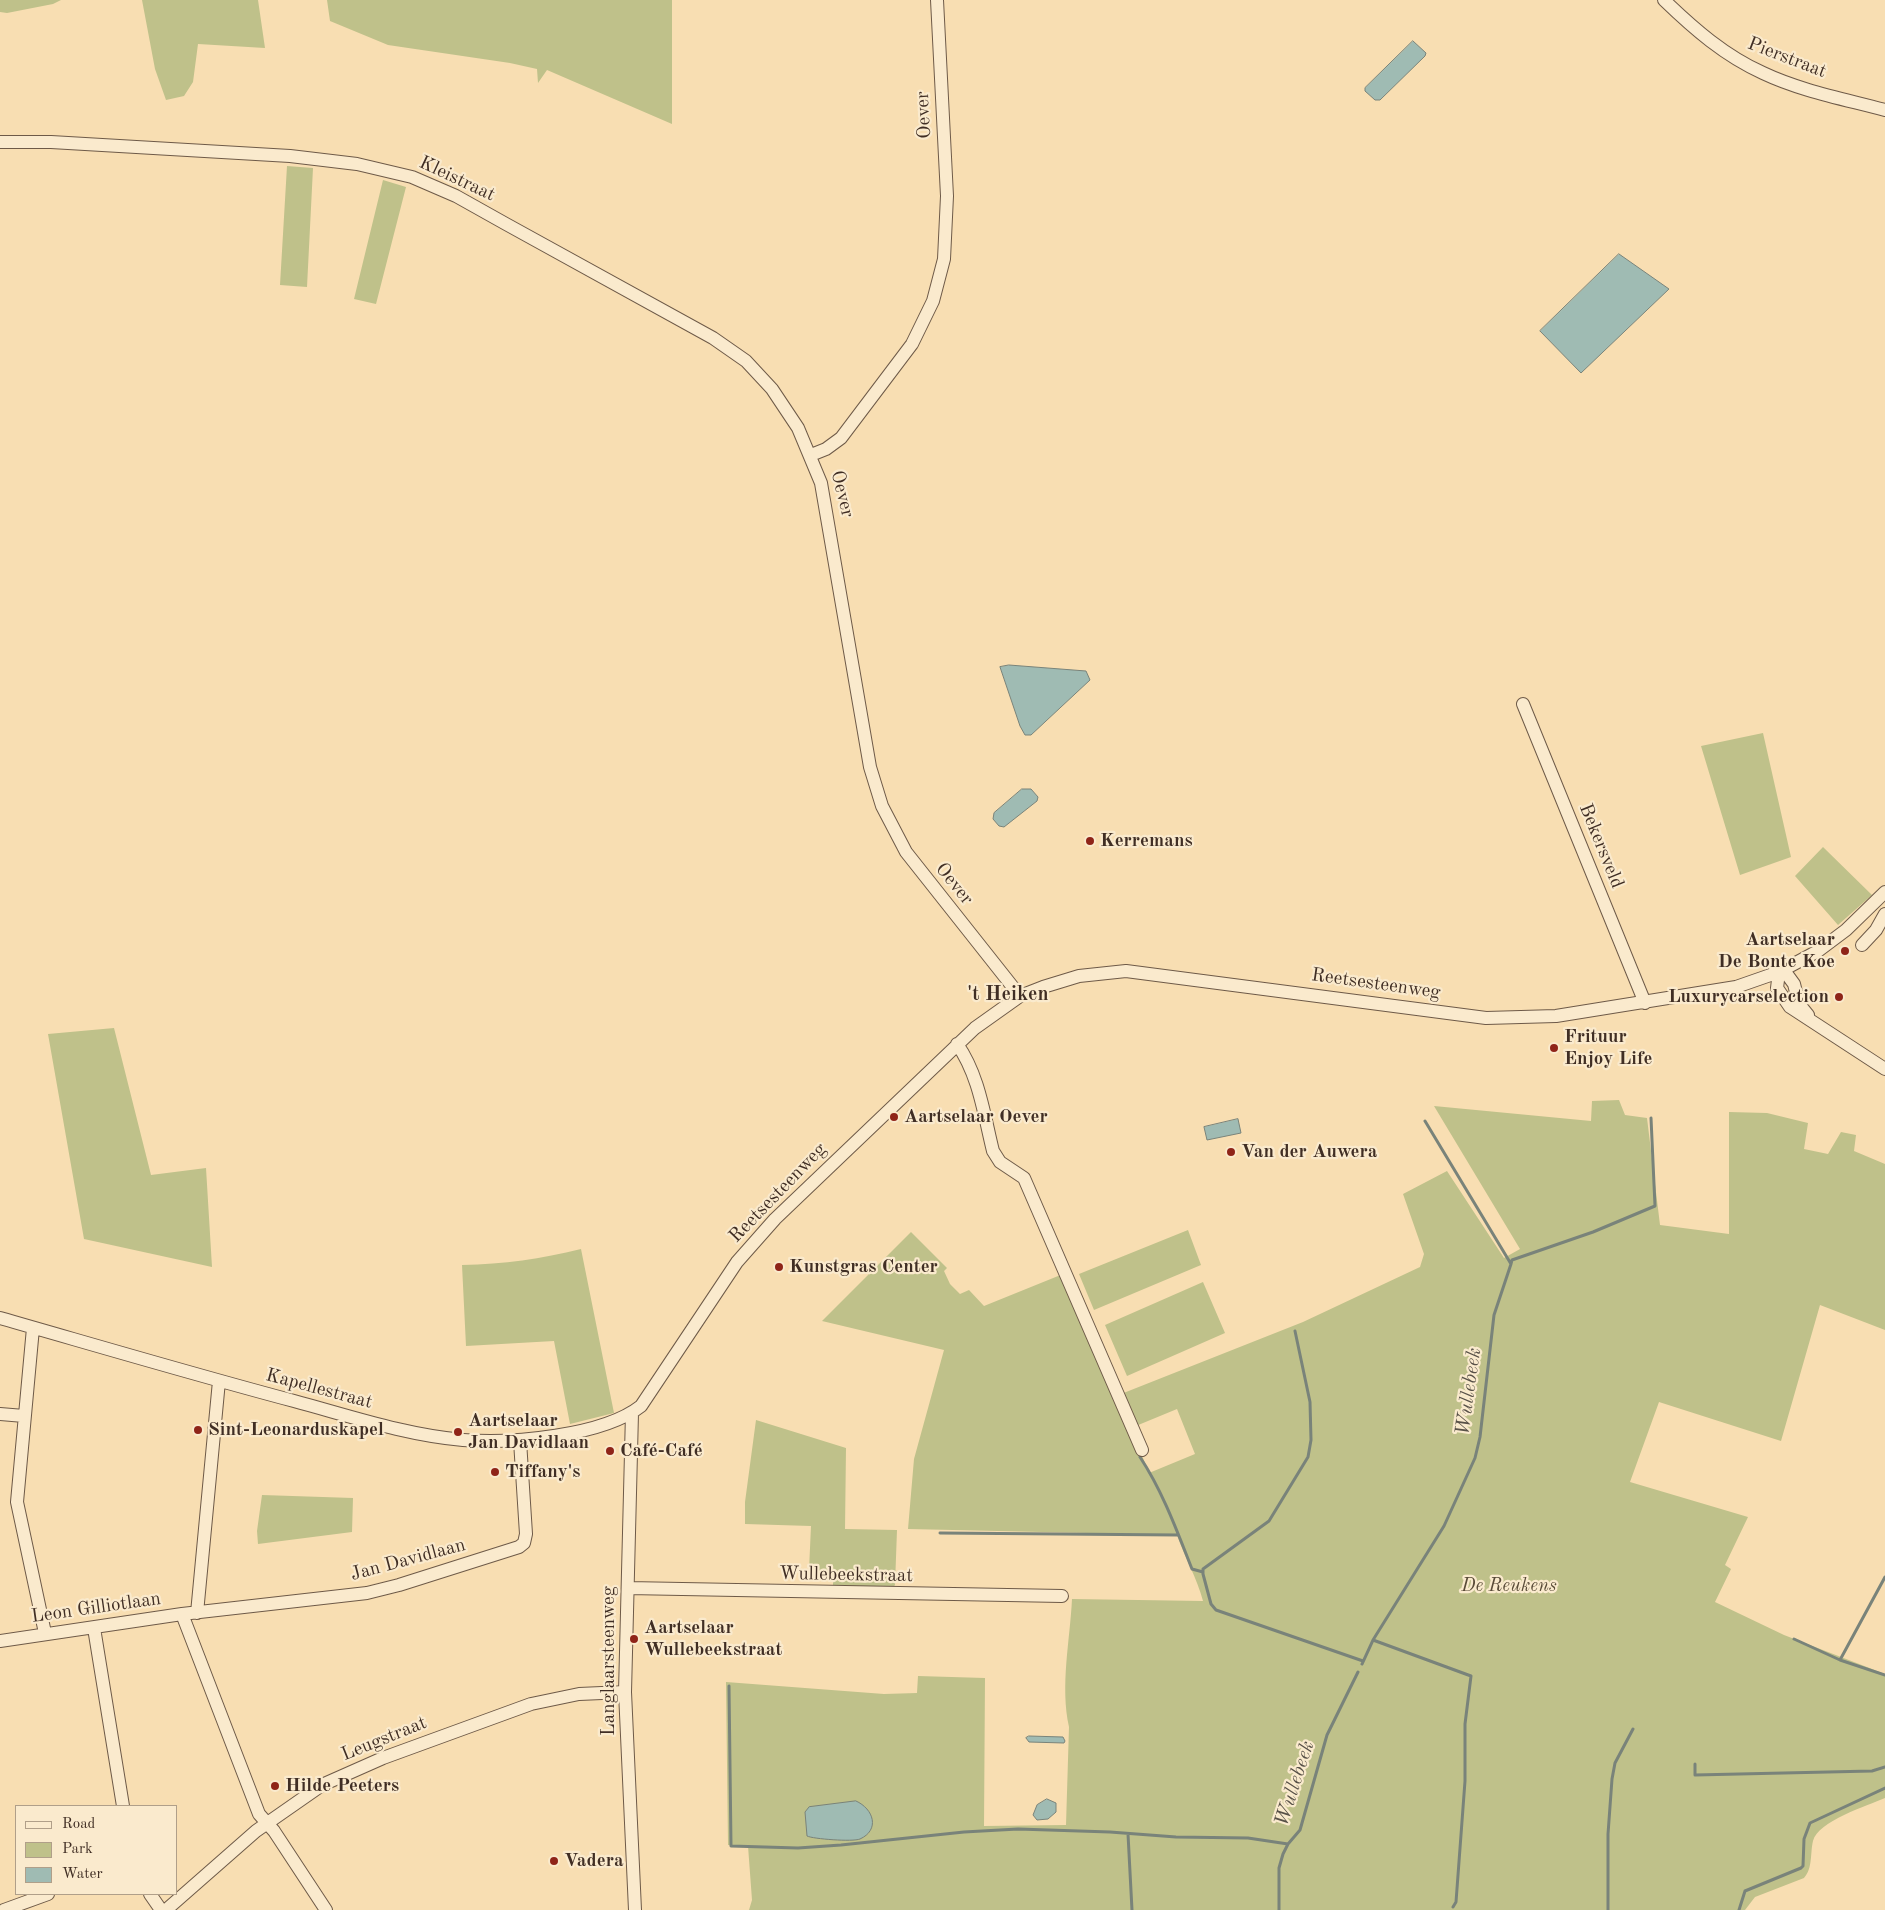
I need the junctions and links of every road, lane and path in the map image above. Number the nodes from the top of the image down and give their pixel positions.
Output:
1 (937, 0) edge
2 (1664, 0) edge
3 (1885, 110) edge
4 (0, 142) edge
5 (811, 455) junction
6 (1523, 704) dead end
7 (1885, 892) edge
8 (1885, 914) edge
9 (1862, 945) dead end
10 (1804, 959) junction
11 (1781, 970) junction
12 (1754, 981) junction
13 (1794, 984) junction
14 (1777, 988) junction
15 (1020, 996) junction
16 (1645, 1003) junction
17 (1810, 1018) junction
18 (956, 1044) junction
19 (1885, 1069) edge
20 (0, 1318) edge
21 (33, 1328) junction
22 (219, 1381) junction
23 (632, 1413) junction
24 (0, 1414) edge
25 (24, 1416) junction
26 (520, 1441) junction
27 (1142, 1450) dead end
28 (628, 1588) junction
29 (1062, 1596) dead end
30 (197, 1613) junction
31 (182, 1614) junction
32 (94, 1628) junction
33 (45, 1634) junction
34 (0, 1641) edge
35 (626, 1692) junction
36 (123, 1805) edge
37 (267, 1823) junction
38 (45, 1895) edge
39 (151, 1895) edge
40 (4, 1910) edge
41 (161, 1910) edge
42 (166, 1910) edge
43 (326, 1910) edge
44 (635, 1910) edge

1 - 5 street, Oever
2 - 3 street, Pierstraat
4 - 5 street, Kleistraat
5 - 15 street, Oever
6 - 16 street, Bekersveld
7 - 10 street, Reetsesteenweg
8 - 9 street
10 - 11 street, Reetsesteenweg
10 - 13 street
11 - 12 street, Reetsesteenweg
11 - 13 street
11 - 14 street
12 - 14 street
12 - 16 street, Reetsesteenweg
13 - 17 street
14 - 17 street
15 - 16 street, Reetsesteenweg
15 - 18 street, Reetsesteenweg
17 - 19 street
18 - 23 street, Reetsesteenweg
18 - 27 street
20 - 21 street, Kapellestraat
21 - 22 street, Kapellestraat
21 - 25 street
22 - 26 street, Kapellestraat
22 - 30 street
23 - 26 street, Kapellestraat
23 - 28 street, Langlaarsteenweg
24 - 25 street
25 - 33 street
26 - 30 street, Jan Davidlaan
28 - 29 street, Wullebeekstraat
28 - 35 street, Langlaarsteenweg
30 - 31 street, Leon Gilliotlaan
31 - 32 street, Leon Gilliotlaan
31 - 37 street
32 - 33 street, Leon Gilliotlaan
32 - 36 street
33 - 34 street, Leon Gilliotlaan
35 - 37 street, Leugstraat
35 - 44 street, Langlaarsteenweg
37 - 42 street, Leugstraat
37 - 43 street
38 - 40 street
39 - 41 street

